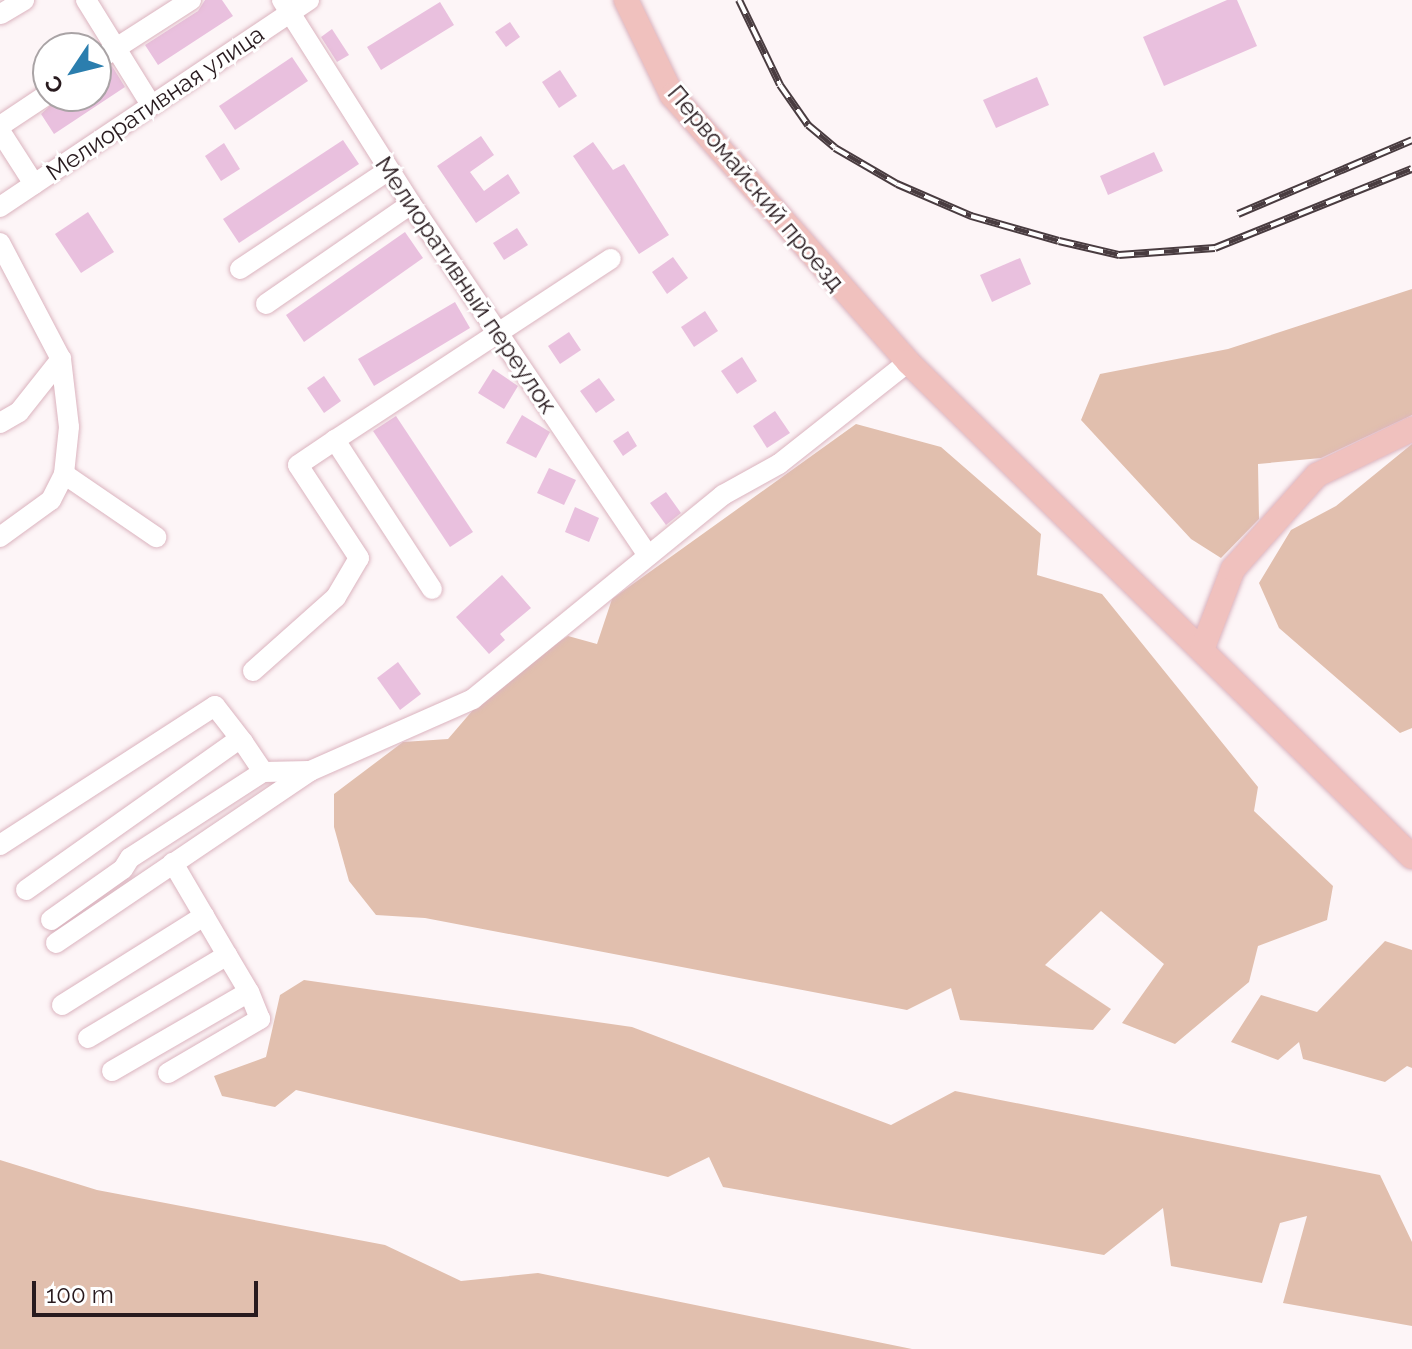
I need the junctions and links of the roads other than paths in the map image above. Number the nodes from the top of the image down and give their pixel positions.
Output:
1 (24, 0) edge
2 (86, 0) edge
3 (191, 0) edge
4 (309, 0) edge
5 (626, 0) edge
6 (285, 6) edge
7 (1, 14) edge
8 (116, 48) junction
9 (112, 51) edge
10 (151, 105) junction
11 (32, 106) edge
12 (0, 129) edge
13 (389, 170) junction
14 (34, 184) junction
15 (411, 204) junction
16 (0, 207) edge
17 (0, 243) edge
18 (611, 259) dead end
19 (240, 269) dead end
20 (266, 304) dead end
21 (499, 336) junction
22 (61, 359) junction
23 (908, 362) junction
24 (0, 423) edge
25 (1412, 429) edge
26 (335, 440) junction
27 (64, 474) junction
28 (0, 537) edge
29 (156, 537) dead end
30 (648, 555) junction
31 (432, 589) dead end
32 (1202, 650) junction
33 (253, 671) dead end
34 (243, 742) junction
35 (310, 771) junction
36 (263, 772) junction
37 (0, 845) edge
38 (1412, 857) edge
39 (173, 863) junction
40 (26, 890) dead end
41 (204, 916) junction
42 (51, 920) dead end
43 (56, 943) dead end
44 (227, 955) junction
45 (249, 992) junction
46 (62, 1005) dead end
47 (88, 1038) dead end
48 (112, 1071) dead end
49 (168, 1073) dead end

1 - 7 street
2 - 8 street
3 - 8 street
4 - 6 street, Мелиоративная улица
5 - 23 main road, Первомайский проезд
6 - 10 street, Мелиоративная улица
6 - 13 street, Мелиоративный переулок
8 - 9 street
8 - 10 street
10 - 14 street, Мелиоративная улица
11 - 12 street
12 - 14 street
13 - 15 street, Мелиоративный переулок
13 - 19 street
14 - 16 street, Мелиоративная улица
15 - 20 street
15 - 21 street, Мелиоративный переулок
17 - 22 street
18 - 21 street
21 - 26 street
21 - 30 street, Мелиоративный переулок
22 - 24 street
22 - 27 street
23 - 30 street
23 - 32 main road, Первомайский проезд
25 - 32 main road
26 - 31 street
26 - 33 street
27 - 28 street
27 - 29 street
30 - 35 street
32 - 38 main road, Первомайский проезд
34 - 36 street
34 - 37 street
34 - 40 street
35 - 36 street
35 - 39 street
36 - 42 street
39 - 41 street
39 - 43 street
41 - 44 street
41 - 46 street
44 - 45 street
44 - 47 street
45 - 48 street
45 - 49 street

